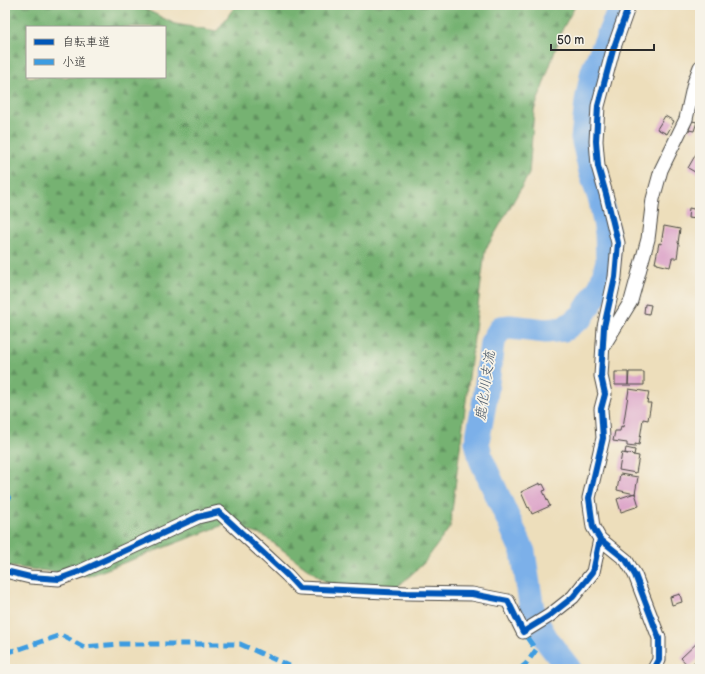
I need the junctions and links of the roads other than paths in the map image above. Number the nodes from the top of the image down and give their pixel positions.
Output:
1 (629, 5) edge
2 (700, 67) edge
3 (603, 346) junction
4 (600, 539) junction
5 (5, 571) edge
6 (654, 669) edge

1 - 3 street
2 - 3 street
3 - 4 street
4 - 5 street
4 - 6 street

